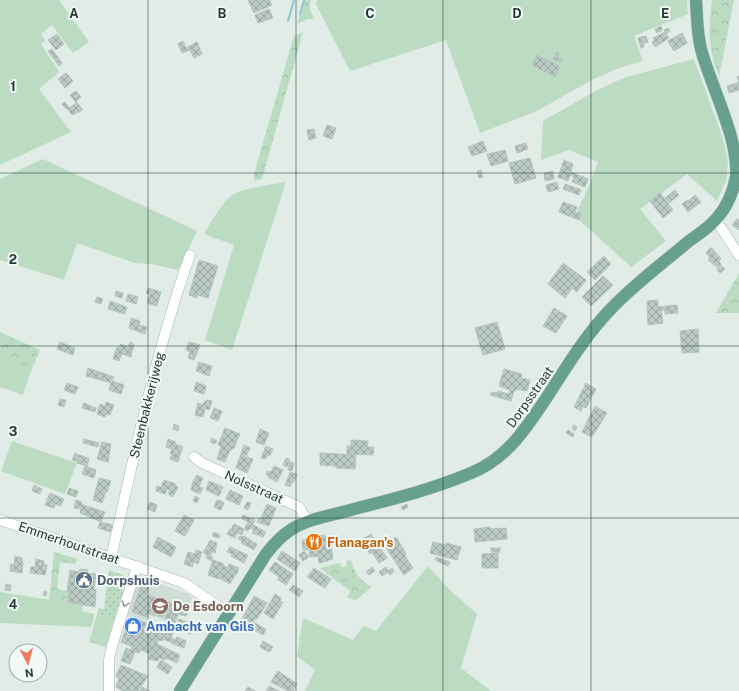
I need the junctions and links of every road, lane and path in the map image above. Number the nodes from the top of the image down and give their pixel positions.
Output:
1 (696, 0) edge
2 (716, 220) junction
3 (190, 255) dead end
4 (739, 255) edge
5 (194, 457) dead end
6 (0, 520) edge
7 (308, 522) junction
8 (112, 558) junction
9 (137, 566) junction
10 (228, 613) junction
11 (109, 691) edge
12 (180, 691) edge

1 - 2 main road, Dorpsstraat
2 - 4 street
2 - 7 main road, Dorpsstraat
3 - 8 street, Steenbakkerijweg
5 - 7 street, Nolsstraat
6 - 8 street, Emmerhoutstraat
7 - 10 main road, Dorpsstraat
8 - 9 street, Emmerhoutstraat
9 - 10 street, Emmerhoutstraat
9 -> 11 street
10 - 12 main road, Dorpsstraat

